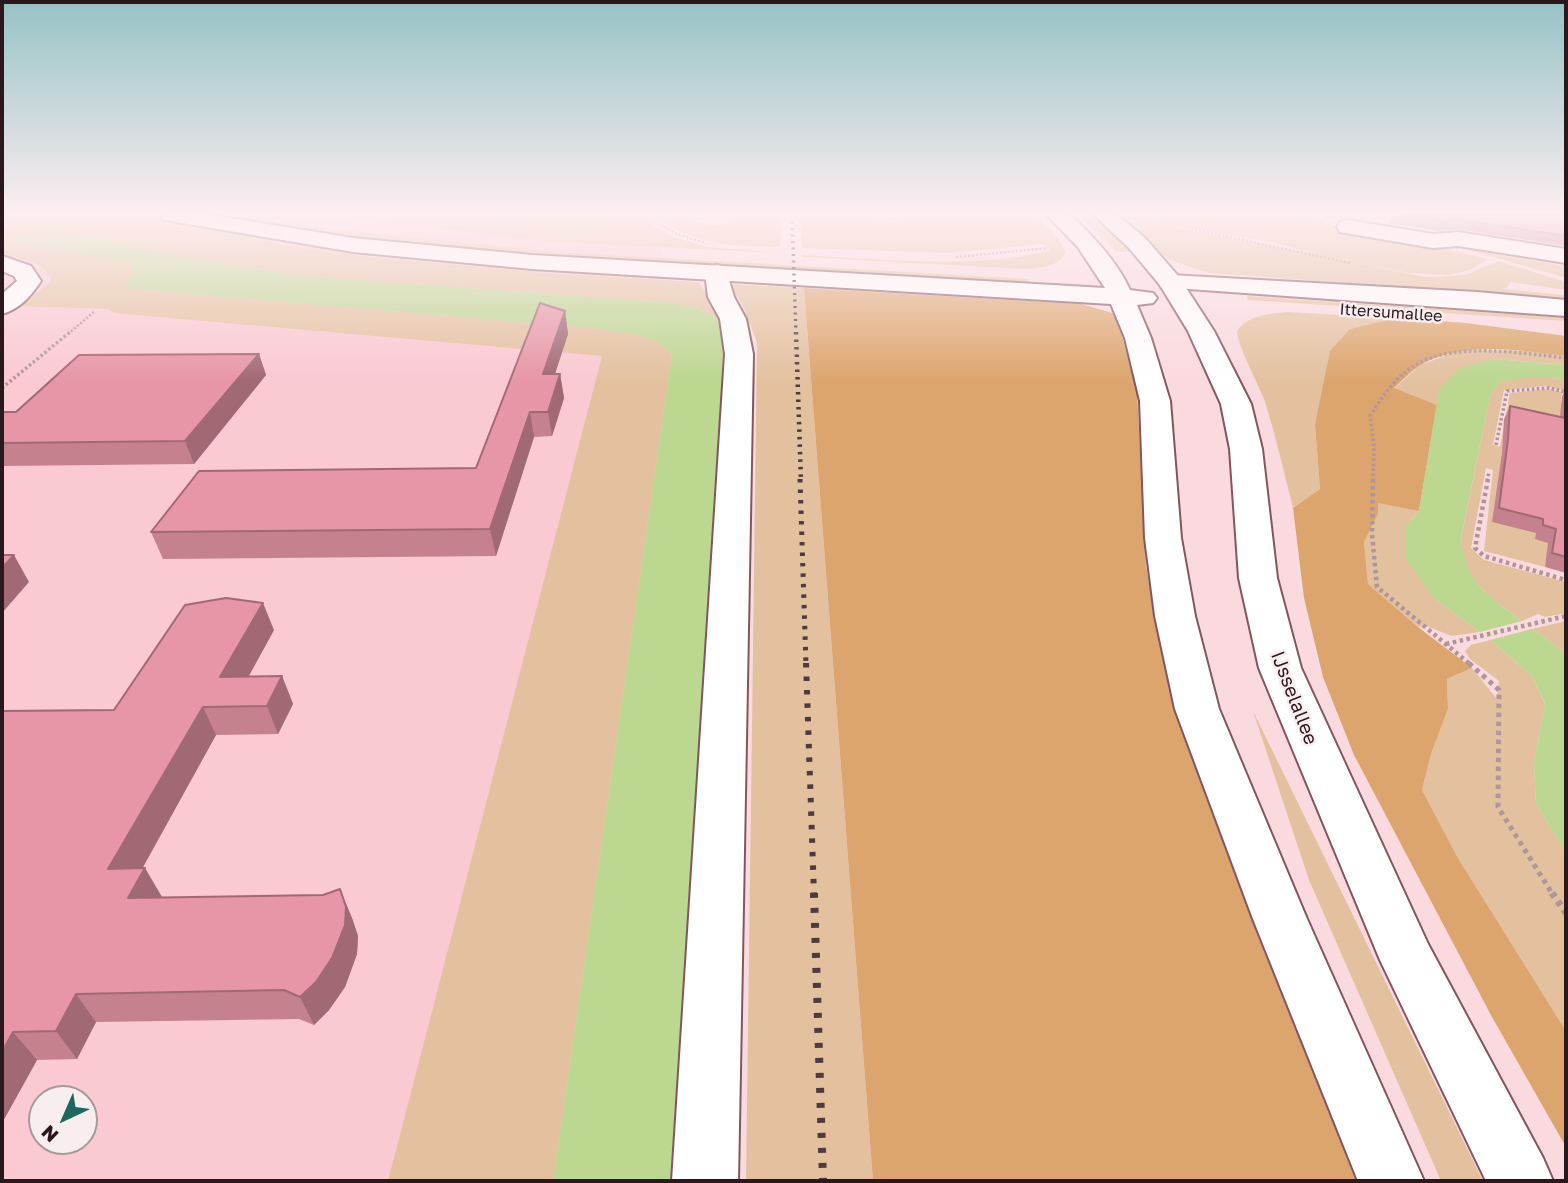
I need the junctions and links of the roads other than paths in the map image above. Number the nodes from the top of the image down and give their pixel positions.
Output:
1 (21, 270) edge
2 (713, 270) edge
3 (876, 270) edge
4 (883, 270) edge
5 (1106, 270) edge
6 (1158, 270) edge
7 (1118, 288) junction
8 (1174, 291) junction
9 (2, 306) edge
10 (1566, 308) edge
11 (1566, 326) edge
12 (705, 1181) edge
13 (1391, 1181) edge
14 (1520, 1181) edge

1 - 9 main road
2 - 12 main road
3 - 7 main road, Ittersumallee
4 - 7 main road, Ittersumallee
5 - 7 main road
6 - 8 main road, IJsselallee
7 - 8 main road, Ittersumallee
7 - 13 main road
8 - 10 main road, Ittersumallee
8 - 11 main road, Ittersumallee
8 - 14 main road, IJsselallee

